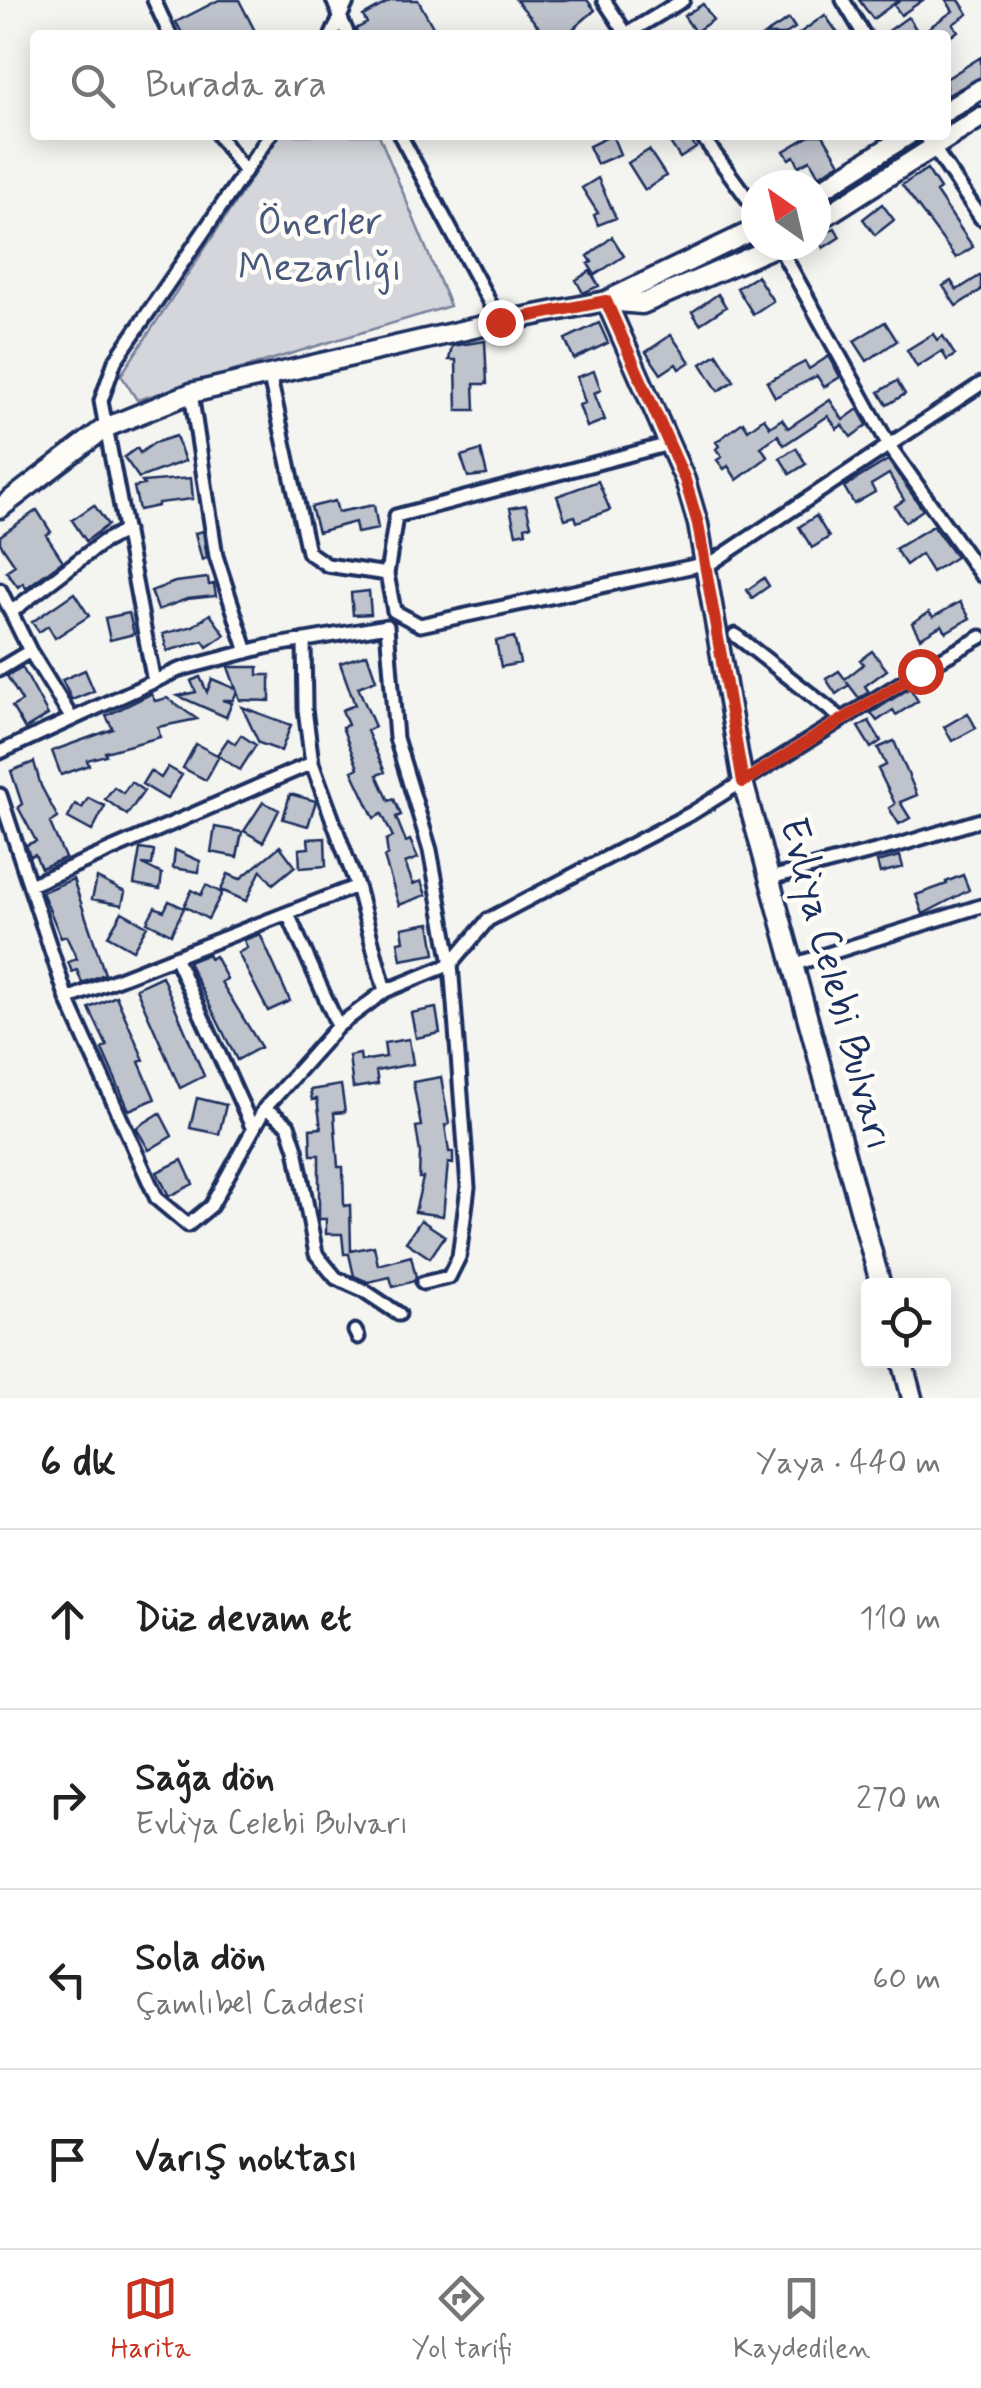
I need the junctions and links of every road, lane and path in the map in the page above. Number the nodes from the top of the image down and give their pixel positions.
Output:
1 (154, 0) edge
2 (333, 0) edge
3 (348, 0) edge
4 (604, 0) edge
5 (683, 0) edge
6 (843, 0) edge
7 (340, 20) junction
8 (168, 30) edge
9 (335, 30) edge
10 (345, 30) edge
11 (623, 30) edge
12 (634, 30) edge
13 (861, 30) edge
14 (981, 89) edge
15 (951, 108) edge
16 (981, 117) edge
17 (951, 131) edge
18 (222, 140) edge
19 (267, 140) edge
20 (405, 140) edge
21 (705, 140) edge
22 (900, 140) edge
23 (930, 141) edge
24 (245, 172) junction
25 (831, 184) edge
26 (741, 190) edge
27 (831, 211) edge
28 (981, 218) edge
29 (741, 236) edge
30 (744, 260) edge
31 (787, 260) edge
32 (606, 301) junction
33 (500, 322) junction
34 (269, 373) junction
35 (981, 384) edge
36 (190, 394) junction
37 (106, 428) junction
38 (669, 444) junction
39 (890, 447) junction
40 (0, 508) edge
41 (126, 530) junction
42 (705, 564) junction
43 (387, 574) junction
44 (981, 574) edge
45 (0, 590) edge
46 (11, 612) junction
47 (735, 635) dead end
48 (981, 637) edge
49 (304, 640) junction
50 (30, 651) junction
51 (248, 652) junction
52 (0, 669) edge
53 (154, 682) junction
54 (72, 719) junction
55 (842, 720) junction
56 (0, 752) edge
57 (312, 763) junction
58 (743, 782) junction
59 (0, 795) edge
60 (981, 820) edge
61 (770, 878) junction
62 (30, 885) junction
63 (358, 886) junction
64 (981, 906) edge
65 (288, 914) junction
66 (174, 957) junction
67 (802, 962) dead end
68 (451, 964) junction
69 (385, 991) junction
70 (67, 999) junction
71 (338, 1026) junction
72 (265, 1108) junction
73 (252, 1129) junction
74 (879, 1278) edge
75 (423, 1283) dead end
76 (399, 1314) dead end
77 (904, 1368) edge
78 (912, 1398) edge

1 - 8 street
2 - 7 street
3 - 7 street
4 - 11 street
5 - 12 street
6 - 13 street
7 - 9 street
7 - 10 street
14 - 15 main road
16 - 17 main road
18 - 24 street
19 - 24 street
20 - 33 street
21 - 26 street
22 - 25 main road
23 - 27 main road
23 - 28 street
24 - 37 street
29 - 32 main road
30 - 32 main road
31 - 39 street
32 - 33 main road
32 - 38 main road, Evliya Celebi Bulvarı
33 - 34 main road
34 - 36 main road
34 - 43 street
35 - 39 street
36 - 37 main road
36 - 51 street
37 - 40 main road
37 - 41 street
38 - 42 main road, Evliya Celebi Bulvarı
38 - 43 street
39 - 42 street
39 - 44 street
41 - 46 street
41 - 53 street
42 - 43 street
42 - 58 main road, Evliya Celebi Bulvarı
45 - 46 street
46 - 50 street
47 - 55 street
48 - 55 street
49 - 51 street
49 - 57 street
49 - 68 street
50 - 52 street
50 - 54 street
51 - 53 street
53 - 54 street
54 - 56 street
55 - 58 street
57 - 62 street
57 - 63 street
58 - 61 main road, Evliya Celebi Bulvarı
58 - 68 street
59 - 62 street
60 - 61 street
61 - 74 main road, Evliya Celebi Bulvarı
62 - 70 street
63 - 65 street
63 - 69 street
64 - 67 street
65 - 66 street
65 - 71 street
66 - 70 street
66 - 73 street
68 - 69 street
68 - 75 street
69 - 71 street
70 - 73 street
71 - 72 street
72 - 73 street
72 - 76 street
77 - 78 main road

